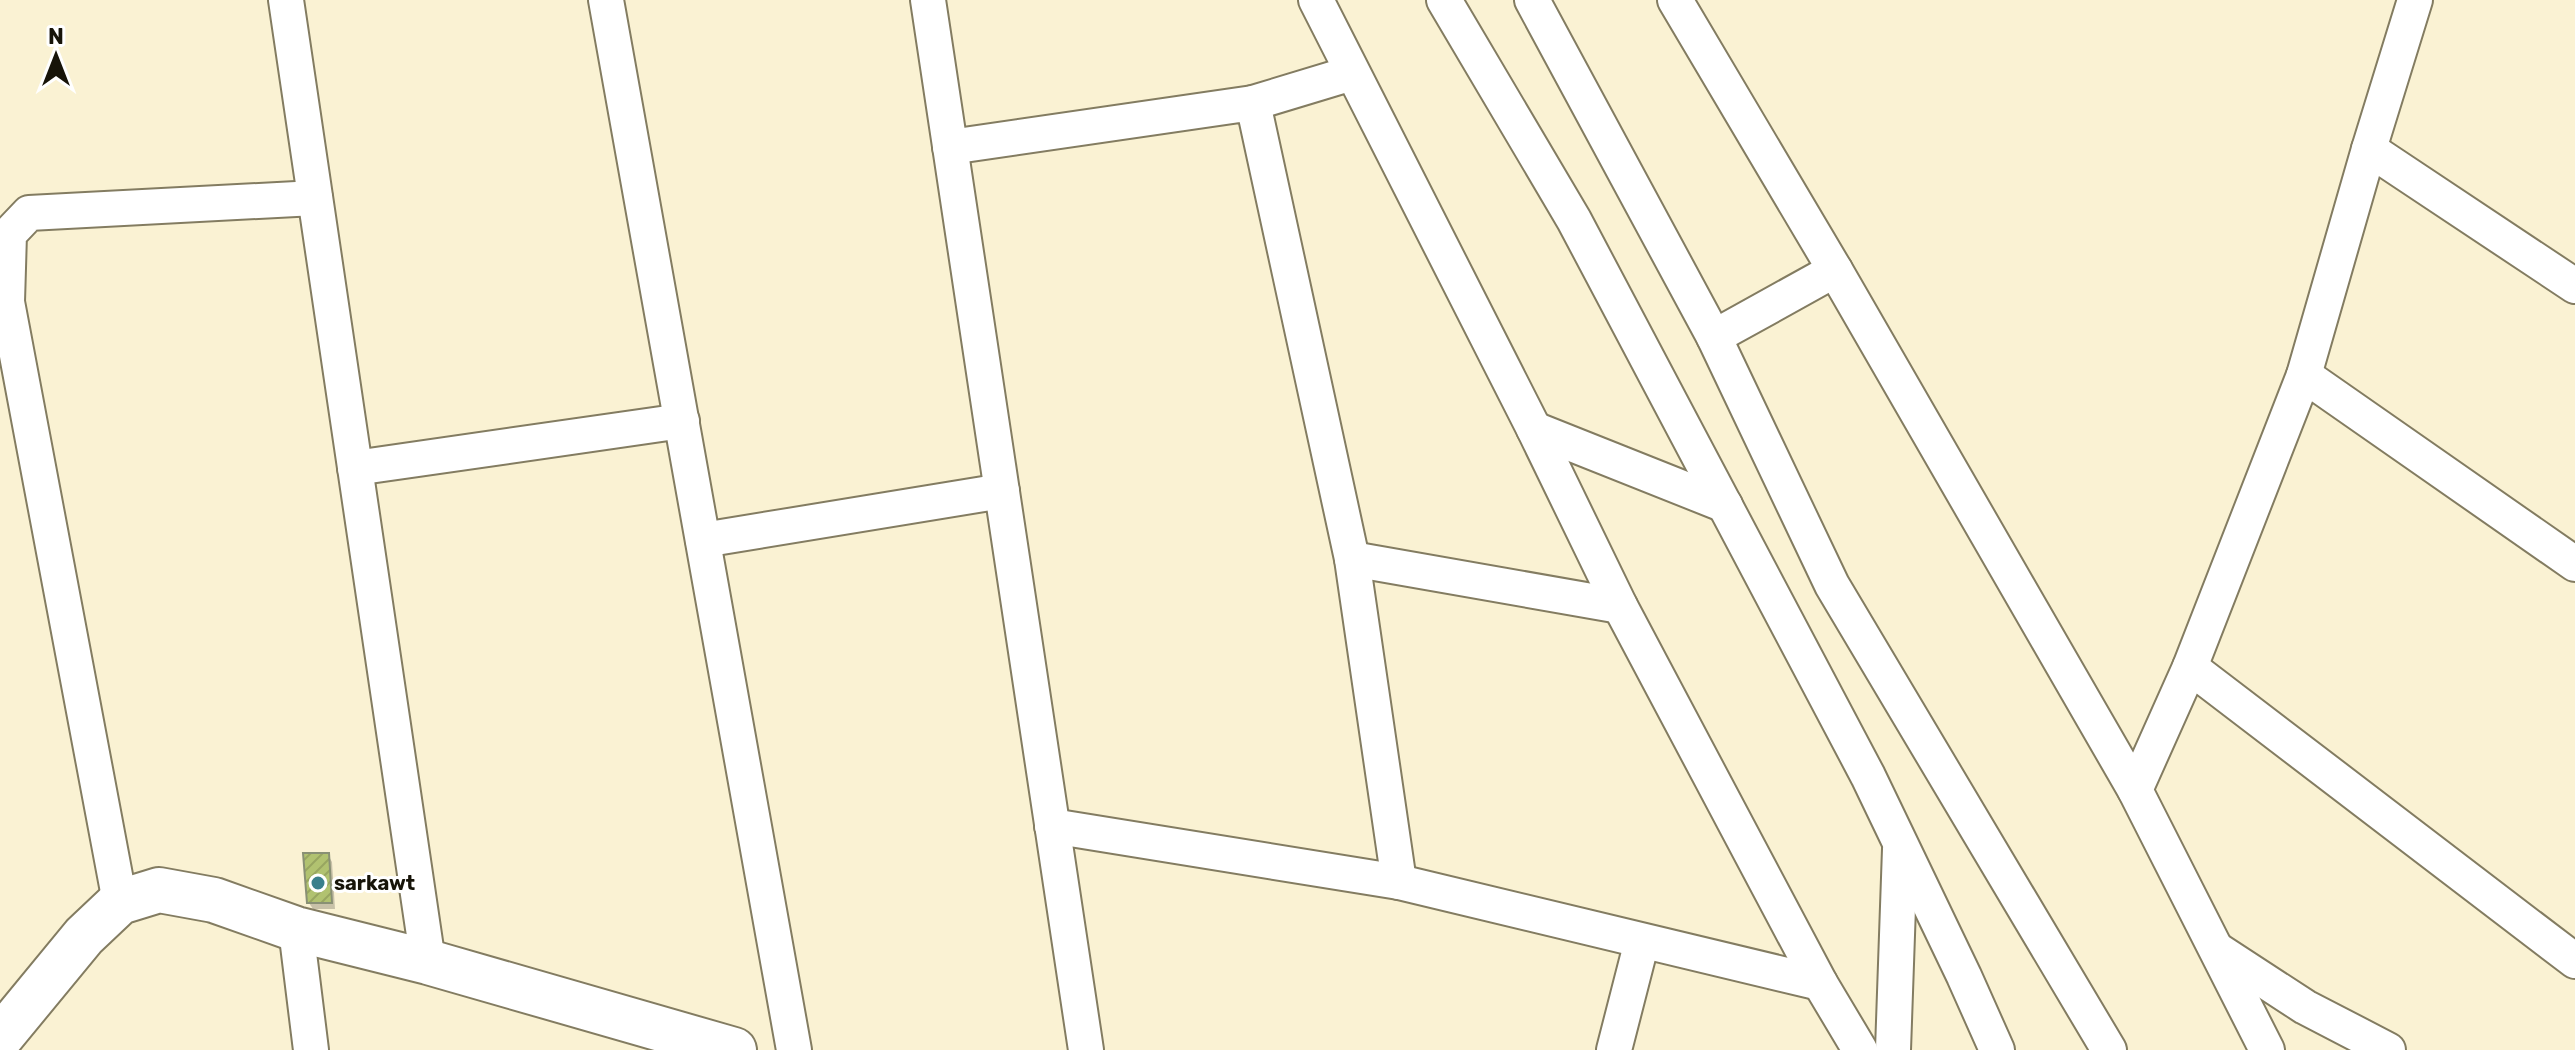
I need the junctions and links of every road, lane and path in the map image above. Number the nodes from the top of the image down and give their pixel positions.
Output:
1 (286, 0) edge
2 (606, 0) edge
3 (928, 0) edge
4 (1316, 0) edge
5 (1444, 0) edge
6 (1532, 0) edge
7 (1675, 0) edge
8 (2415, 0) edge
9 (1352, 73) junction
10 (1253, 103) junction
11 (950, 147) junction
12 (2369, 149) junction
13 (315, 198) junction
14 (1835, 270) junction
15 (2575, 286) edge
16 (4, 302) edge
17 (1714, 337) junction
18 (2304, 375) junction
19 (682, 421) junction
20 (1534, 429) junction
21 (355, 468) junction
22 (1002, 491) junction
23 (1725, 505) junction
24 (703, 540) junction
25 (1352, 559) junction
26 (2575, 564) edge
27 (1620, 606) junction
28 (2190, 667) junction
29 (2135, 790) junction
30 (1052, 826) junction
31 (1900, 845) junction
32 (1399, 882) junction
33 (120, 902) junction
34 (296, 929) junction
35 (1642, 941) junction
36 (2217, 949) junction
37 (2575, 961) edge
38 (428, 962) junction
39 (1820, 983) junction
40 (639, 1037) edge
41 (0, 1038) edge
42 (311, 1050) edge
43 (734, 1050) edge
44 (794, 1050) edge
45 (1086, 1050) edge
46 (1614, 1050) edge
47 (1860, 1050) edge
48 (1893, 1050) edge
49 (1997, 1050) edge
50 (2109, 1050) edge
51 (2267, 1050) edge
52 (2388, 1050) edge

1 - 13 street
2 - 19 street
3 - 11 street
4 - 9 street
5 - 23 street
6 - 17 street
7 - 14 street
8 - 12 street
9 - 10 street
9 - 20 street
10 - 11 street
10 - 25 street
11 - 22 street
12 - 15 street
12 - 18 street
13 - 16 street
13 - 21 street
14 - 17 street
14 - 29 street
16 - 33 street
17 - 50 street
18 - 26 street
18 - 28 street
19 - 21 street
19 - 24 street
20 - 23 street
20 - 27 street
21 - 38 street
22 - 24 street
22 - 30 street
23 - 31 street
24 - 44 street
25 - 27 street
25 - 32 street
27 - 39 street
28 - 29 street
28 - 37 street
29 - 36 street
30 - 32 street
30 - 45 street
31 - 48 street
31 - 49 street
32 - 35 street
33 - 34 street
33 - 41 street
34 - 38 street
34 - 42 street
35 - 39 street
35 - 46 street
36 - 51 street
36 - 52 street
38 - 40 street
39 - 47 street
40 - 43 street

